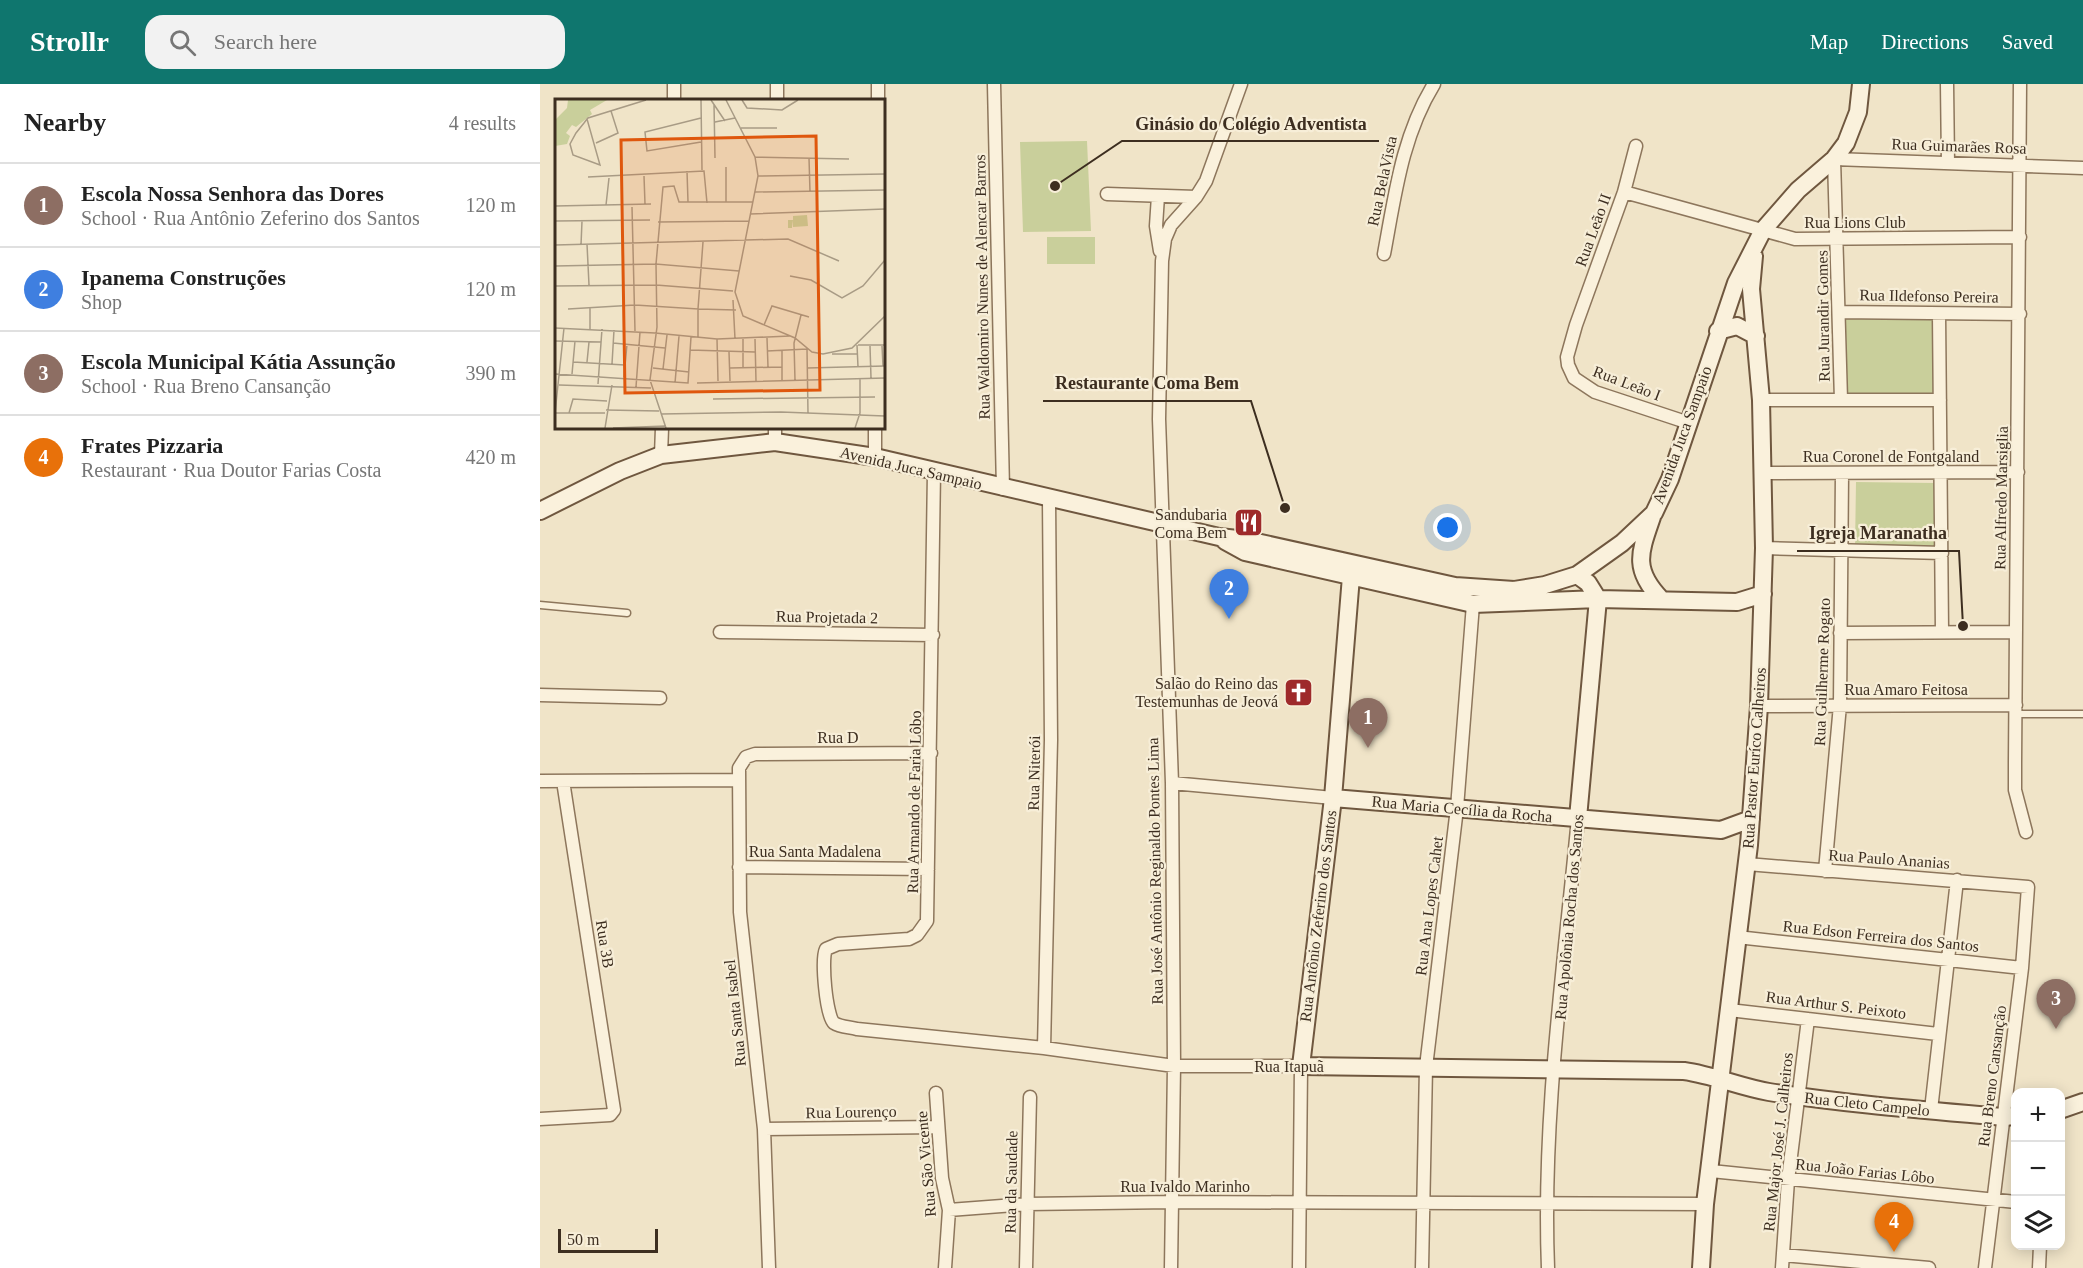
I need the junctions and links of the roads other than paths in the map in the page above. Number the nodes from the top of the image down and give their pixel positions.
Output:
1 (994, 84) edge
2 (1241, 84) edge
3 (1434, 84) edge
4 (1862, 84) edge
5 (1947, 84) edge
6 (2020, 84) edge
7 (1636, 146) dead end
8 (1834, 159) junction
9 (1948, 163) junction
10 (2020, 164) junction
11 (2083, 168) edge
12 (1624, 192) junction
13 (1107, 194) dead end
14 (1158, 196) junction
15 (1196, 197) junction
16 (1763, 230) junction
17 (2020, 237) junction
18 (1838, 239) junction
19 (1755, 247) junction
20 (1384, 254) dead end
21 (1162, 261) junction
22 (1839, 312) junction
23 (1939, 314) junction
24 (2020, 314) junction
25 (1576, 324) joint
26 (1718, 331) junction
27 (1756, 336) junction
28 (1761, 400) junction
29 (1841, 400) junction
30 (1940, 400) junction
31 (1689, 423) junction
32 (662, 429) edge
33 (875, 429) edge
34 (775, 435) edge
35 (661, 454) junction
36 (875, 456) junction
37 (934, 472) junction
38 (2018, 472) junction
39 (1763, 473) junction
40 (1842, 473) junction
41 (1941, 473) junction
42 (1003, 489) junction
43 (1050, 499) junction
44 (540, 511) edge
45 (1654, 513) junction
46 (1162, 523) junction
47 (1764, 548) junction
48 (1841, 550) junction
49 (1942, 553) junction
50 (1351, 571) junction
51 (1577, 575) junction
52 (1763, 594) junction
53 (1598, 599) junction
54 (1661, 599) junction
55 (1737, 602) junction
56 (1473, 604) junction
57 (540, 605) edge
58 (627, 613) dead end
59 (1762, 615) junction
60 (1942, 631) junction
61 (720, 632) dead end
62 (2016, 632) junction
63 (1840, 633) junction
64 (933, 635) junction
65 (540, 696) edge
66 (660, 698) dead end
67 (1840, 705) junction
68 (1760, 706) junction
69 (2016, 710) junction
70 (2083, 714) edge
71 (932, 753) junction
72 (746, 757) joint
73 (739, 780) junction
74 (540, 781) edge
75 (564, 781) junction
76 (1172, 783) junction
77 (1332, 798) junction
78 (1458, 808) junction
79 (1578, 818) junction
80 (1751, 819) junction
81 (1721, 830) junction
82 (2026, 832) dead end
83 (1749, 845) junction
84 (1747, 864) junction
85 (739, 867) junction
86 (928, 869) junction
87 (1825, 871) junction
88 (1957, 880) junction
89 (2028, 887) joint
90 (1737, 937) junction
91 (1947, 960) junction
92 (2022, 968) junction
93 (1729, 1010) junction
94 (1808, 1019) junction
95 (857, 1029) joint
96 (1938, 1034) junction
97 (1044, 1048) junction
98 (1174, 1066) junction
99 (1300, 1066) junction
100 (1426, 1067) junction
101 (1554, 1070) junction
102 (1721, 1079) junction
103 (936, 1093) dead end
104 (1030, 1097) dead end
105 (1800, 1097) junction
106 (2083, 1102) edge
107 (2065, 1109) edge
108 (1931, 1110) junction
109 (2009, 1117) edge
110 (540, 1119) edge
111 (938, 1127) junction
112 (764, 1129) junction
113 (1711, 1171) junction
114 (1788, 1180) junction
115 (1993, 1201) junction
116 (1171, 1202) junction
117 (1422, 1202) junction
118 (1545, 1202) junction
119 (2011, 1202) edge
120 (1298, 1203) junction
121 (1027, 1204) junction
122 (1705, 1204) junction
123 (949, 1210) junction
124 (2040, 1250) edge
125 (1783, 1254) junction
126 (1911, 1267) edge
127 (769, 1268) edge
128 (945, 1268) edge
129 (1026, 1268) edge
130 (1171, 1268) edge
131 (1299, 1268) edge
132 (1422, 1268) edge
133 (1548, 1268) edge
134 (1701, 1268) edge
135 (1782, 1268) edge
136 (1929, 1268) edge
137 (1985, 1268) edge
138 (2039, 1268) edge

1 - 42 street, Rua Waldomiro Nunes de Alencar Barros
2 - 15 street, Rua José Antônio Reginaldo Pontes Lima
3 - 20 street, Rua BelaVista
4 - 8 main road, Avenida Juca Sampaio
5 - 9 street
6 - 10 street, Rua Alfredo Marsiglia
7 - 12 street, Rua Leão II
8 - 9 street, Rua Guimarães Rosa
8 - 16 main road, Avenida Juca Sampaio
8 - 18 street, Rua Jurandir Gomes
9 - 10 street, Rua Guimarães Rosa
10 - 11 street, Rua Guimarães Rosa
10 - 17 street, Rua Alfredo Marsiglia
12 - 16 street, Rua Lions Club
12 - 25 street, Rua Leão II
13 - 14 street
14 - 15 street
14 - 21 street
15 - 21 street, Rua José Antônio Reginaldo Pontes Lima
16 - 18 street, Rua Lions Club
16 - 19 main road, Avenida Juca Sampaio
17 - 18 street, Rua Lions Club
17 - 24 street, Rua Alfredo Marsiglia
18 - 22 street, Rua Jurandir Gomes
19 - 26 main road, Avenida Juca Sampaio
19 - 27 main road, Rua Pastor Euríco Calheiros
21 - 46 street, Rua José Antônio Reginaldo Pontes Lima
22 - 23 street, Rua Ildefonso Pereira
22 - 29 street, Rua Jurandir Gomes
23 - 24 street, Rua Ildefonso Pereira
23 - 30 street
24 - 38 street, Rua Alfredo Marsiglia
25 - 31 street, Rua Leão I
26 - 27 main road
26 - 31 main road, Avenida Juca Sampaio
27 - 28 main road, Rua Pastor Euríco Calheiros
28 - 29 street
28 - 39 main road, Rua Pastor Euríco Calheiros
29 - 30 street
30 - 41 street
31 - 45 main road, Avenida Juca Sampaio
32 - 35 street
33 - 36 street
34 - 35 main road, Avenida Juca Sampaio
34 - 36 main road, Avenida Juca Sampaio
35 - 44 main road, Avenida Juca Sampaio
36 - 37 main road, Avenida Juca Sampaio
37 - 42 main road, Avenida Juca Sampaio
37 - 64 street, Rua Armando de Faria Lôbo
38 - 41 street, Rua Coronel de Fontgaland
38 - 62 street, Rua Alfredo Marsiglia
39 - 40 street, Rua Coronel de Fontgaland
39 - 47 main road, Rua Pastor Euríco Calheiros
40 - 41 street, Rua Coronel de Fontgaland
40 - 48 street, Rua Guilherme Rogato
41 - 49 street
42 - 43 main road, Avenida Juca Sampaio
43 - 46 main road, Avenida Juca Sampaio
43 - 97 street, Rua Niterói
45 - 51 main road, Avenida Juca Sampaio
45 - 54 main road
46 - 50 main road, Avenida Juca Sampaio
46 - 76 street, Rua José Antônio Reginaldo Pontes Lima
47 - 48 street
47 - 52 main road, Rua Pastor Euríco Calheiros
48 - 49 street
48 - 63 street, Rua Guilherme Rogato
49 - 60 street
50 - 51 main road, Avenida Juca Sampaio
50 - 56 main road, Avenida Juca Sampaio
50 - 77 main road, Rua Antônio Zeferino dos Santos
51 - 53 main road
52 - 55 main road, Avenida Juca Sampaio
52 - 59 main road, Rua Pastor Euríco Calheiros
53 - 54 main road, Avenida Juca Sampaio
53 - 56 main road, Avenida Juca Sampaio
53 - 79 main road, Rua Apolônia Rocha dos Santos
54 - 55 main road, Avenida Juca Sampaio
55 - 59 main road
56 - 78 street, Rua Ana Lopes Cahet
57 - 58 lane
59 - 68 main road, Rua Pastor Euríco Calheiros
60 - 62 street
60 - 63 street
61 - 64 street, Rua Projetada 2
62 - 69 street, Rua Alfredo Marsiglia
63 - 67 street, Rua Guilherme Rogato
64 - 71 street, Rua Armando de Faria Lôbo
65 - 66 street
67 - 68 street, Rua Amaro Feitosa
67 - 69 street, Rua Amaro Feitosa
67 - 87 street, Rua Guilherme Rogato
68 - 80 main road, Rua Pastor Euríco Calheiros
69 - 70 lane
69 - 82 street, Rua Alfredo Marsiglia
71 - 72 street, Rua D
71 - 86 street, Rua Armando de Faria Lôbo
72 - 73 street, Rua Santa Isabel
73 - 75 street
73 - 85 street, Rua Santa Isabel
74 - 75 street
75 - 110 street, Rua 3B
76 - 77 street, Rua Maria Cecília da Rocha
76 - 98 street, Rua José Antônio Reginaldo Pontes Lima
77 - 78 main road, Rua Maria Cecília da Rocha
77 - 99 main road, Rua Antônio Zeferino dos Santos
78 - 79 main road, Rua Maria Cecília da Rocha
78 - 100 street, Rua Ana Lopes Cahet
79 - 81 main road, Rua Maria Cecília da Rocha
79 - 101 street, Rua Apolônia Rocha dos Santos
80 - 81 main road, Rua Maria Cecília da Rocha
80 - 83 main road, Rua Pastor Euríco Calheiros
81 - 83 main road
83 - 84 main road, Rua Pastor Euríco Calheiros
84 - 87 street, Rua Paulo Ananias
84 - 90 main road, Rua Pastor Euríco Calheiros
85 - 86 street, Rua Santa Madalena
85 - 112 street, Rua Santa Isabel
86 - 95 street, Rua Armando de Faria Lôbo
87 - 88 street, Rua Paulo Ananias
88 - 89 street, Rua Paulo Ananias
88 - 91 street
89 - 92 street, Rua Breno Cansanção
90 - 91 street, Rua Edson Ferreira dos Santos
90 - 93 main road, Rua Pastor Euríco Calheiros
91 - 92 street, Rua Edson Ferreira dos Santos
91 - 96 street
92 - 109 street, Rua Breno Cansanção
93 - 94 street, Rua Arthur S. Peixoto
93 - 102 main road, Rua Pastor Euríco Calheiros
94 - 96 street, Rua Arthur S. Peixoto
94 - 105 street, Rua Major José J. Calheiros
95 - 97 street, Rua Itapuã
96 - 108 street
97 - 98 street, Rua Itapuã
98 - 99 street, Rua Itapuã
98 - 116 street, Rua José Antônio Reginaldo Pontes Lima
99 - 100 main road, Rua Itapuã
99 - 120 street, Rua Antônio Zeferino dos Santos
100 - 101 main road, Rua Itapuã
100 - 117 street
101 - 102 main road, Rua Itapuã
101 - 118 street, Rua Apolônia Rocha dos Santos
102 - 105 main road, Rua Cleto Campelo
102 - 113 main road, Rua Pastor Euríco Calheiros
103 - 111 street, Rua São Vicente
104 - 121 street, Rua da Saudade
105 - 108 main road, Rua Cleto Campelo
105 - 114 street, Rua Major José J. Calheiros
106 - 107 main road
108 - 109 main road, Rua Cleto Campelo
109 - 115 street, Rua Breno Cansanção
111 - 112 street, Rua Lourenço
111 - 123 street, Rua São Vicente
112 - 127 street, Rua Santa Isabel
113 - 114 street, Rua João Farias Lôbo
113 - 122 main road, Rua Pastor Euríco Calheiros
114 - 115 street, Rua João Farias Lôbo
114 - 125 street, Rua Major José J. Calheiros
115 - 119 street, Rua João Farias Lôbo
115 - 137 street, Rua Breno Cansanção
116 - 120 street, Rua Ivaldo Marinho
116 - 121 street, Rua Ivaldo Marinho
116 - 130 street, Rua José Antônio Reginaldo Pontes Lima
117 - 118 street, Rua Ivaldo Marinho
117 - 120 street, Rua Ivaldo Marinho
117 - 132 street
118 - 122 street, Rua Ivaldo Marinho
118 - 133 street, Rua Apolônia Rocha dos Santos
120 - 131 street, Rua Antônio Zeferino dos Santos
121 - 123 street, Rua Ivaldo Marinho
121 - 129 street, Rua da Saudade
122 - 134 main road, Rua Pastor Euríco Calheiros
123 - 128 street, Rua São Vicente
124 - 138 street
125 - 126 street
125 - 135 street, Rua Major José J. Calheiros
126 - 136 street

